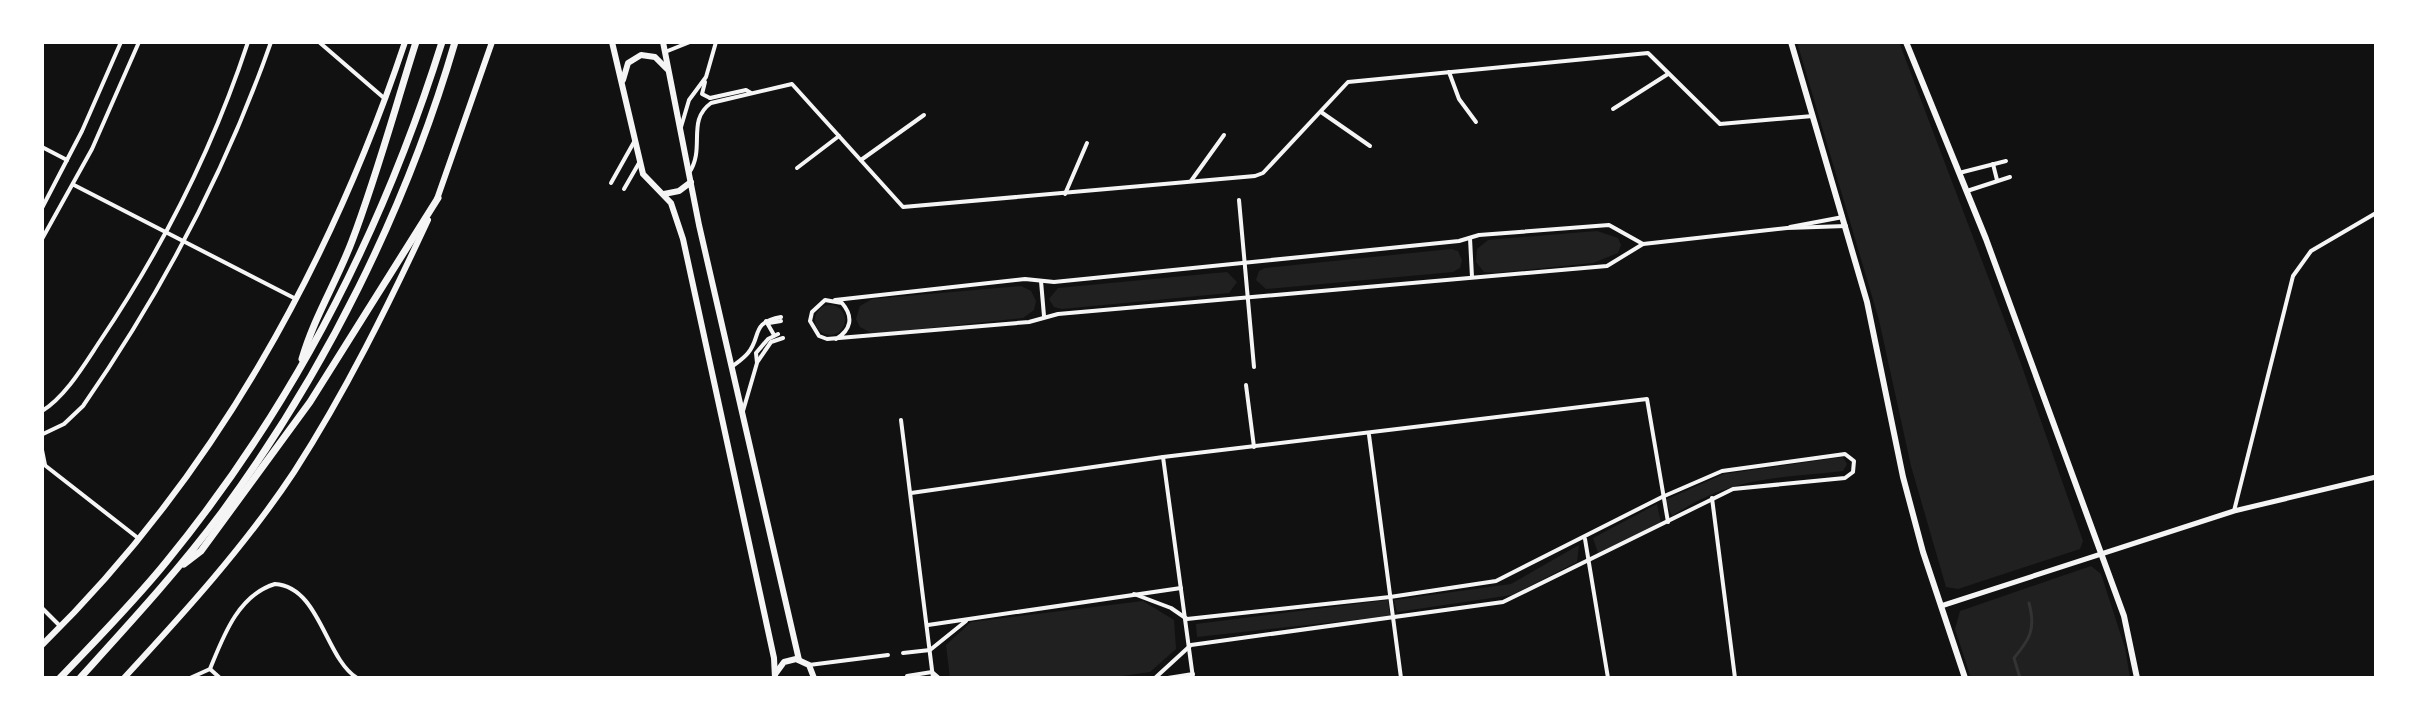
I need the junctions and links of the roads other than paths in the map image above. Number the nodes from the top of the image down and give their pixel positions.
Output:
1 (121, 42) edge
2 (139, 42) edge
3 (248, 42) edge
4 (271, 42) edge
5 (319, 42) edge
6 (405, 42) edge
7 (416, 42) edge
8 (442, 42) edge
9 (455, 42) edge
10 (492, 42) edge
11 (612, 42) edge
12 (663, 42) edge
13 (690, 42) edge
14 (716, 42) edge
15 (1791, 42) edge
16 (1906, 42) edge
17 (665, 52) junction
18 (648, 54) junction
19 (667, 69) junction
20 (1449, 72) junction
21 (1668, 74) junction
22 (706, 77) junction
23 (623, 82) junction
24 (385, 100) junction
25 (710, 100) junction
26 (1613, 109) dead end
27 (1321, 112) junction
28 (924, 115) dead end
29 (1815, 115) junction
30 (1476, 122) dead end
31 (681, 129) junction
32 (1224, 135) dead end
33 (839, 136) junction
34 (635, 140) junction
35 (1087, 143) dead end
36 (1370, 146) dead end
37 (42, 147) edge
38 (67, 160) junction
39 (861, 160) junction
40 (640, 161) junction
41 (2006, 161) dead end
42 (1993, 164) junction
43 (797, 168) dead end
44 (689, 173) junction
45 (1959, 173) junction
46 (2010, 177) dead end
47 (1997, 180) junction
48 (1191, 181) junction
49 (691, 182) junction
50 (611, 183) dead end
51 (74, 185) junction
52 (624, 189) dead end
53 (1967, 191) junction
54 (664, 194) junction
55 (1065, 194) junction
56 (438, 198) junction
57 (1239, 200) dead end
58 (42, 208) edge
59 (2376, 213) edge
60 (1843, 217) junction
61 (1824, 220) junction
62 (1846, 226) junction
63 (1787, 228) junction
64 (1825, 228) junction
65 (166, 233) junction
66 (1470, 238) junction
67 (42, 239) edge
68 (185, 243) junction
69 (1643, 244) junction
70 (1246, 263) junction
71 (1472, 277) junction
72 (1041, 281) junction
73 (1249, 298) junction
74 (296, 300) junction
75 (834, 300) junction
76 (1044, 316) junction
77 (781, 319) dead end
78 (766, 323) junction
79 (777, 336) junction
80 (836, 339) junction
81 (753, 352) junction
82 (757, 363) junction
83 (733, 366) junction
84 (1254, 367) dead end
85 (300, 368) junction
86 (1246, 385) dead end
87 (42, 411) edge
88 (743, 411) junction
89 (901, 420) dead end
90 (42, 434) edge
91 (1369, 434) junction
92 (1254, 447) junction
93 (42, 450) edge
94 (1163, 457) junction
95 (44, 464) edge
96 (2376, 477) edge
97 (911, 493) junction
98 (1662, 497) junction
99 (1712, 498) junction
100 (2234, 511) junction
101 (1668, 522) junction
102 (138, 539) junction
103 (1585, 539) junction
104 (2101, 553) junction
105 (1590, 562) junction
106 (176, 570) junction
107 (1181, 588) junction
108 (1134, 594) junction
109 (1390, 597) junction
110 (1941, 606) junction
111 (42, 608) edge
112 (968, 619) junction
113 (1187, 619) junction
114 (1393, 620) junction
115 (928, 625) junction
116 (60, 626) junction
117 (42, 645) edge
118 (1191, 645) junction
119 (930, 650) junction
120 (903, 653) dead end
121 (888, 655) dead end
122 (799, 660) junction
123 (809, 665) junction
124 (210, 669) junction
125 (776, 675) edge
126 (933, 675) edge
127 (907, 676) edge
128 (1193, 676) edge
129 (60, 678) edge
130 (80, 678) edge
131 (124, 678) edge
132 (190, 678) edge
133 (220, 678) edge
134 (357, 678) edge
135 (814, 678) edge
136 (939, 678) edge
137 (1155, 678) edge
138 (1168, 678) edge
139 (1401, 678) edge
140 (1608, 678) edge
141 (1735, 678) edge
142 (1965, 678) edge
143 (2137, 678) edge

1 - 38 street
2 - 51 street
3 - 65 street
4 - 68 street
5 - 24 street
6 - 24 main road
7 - 85 highway
8 - 85 highway
9 - 106 highway
10 - 56 main road
11 - 23 main road
12 - 17 main road
13 - 17 street
14 - 22 street
15 - 29 main road
16 - 45 main road
17 - 18 main road
17 - 19 main road
18 - 19 main road
18 - 23 main road
19 - 31 main road
20 - 21 street
20 - 27 street
20 - 30 street
21 - 26 street
21 - 29 street
22 - 25 street
22 - 31 street
23 - 34 main road
24 - 74 main road
25 - 33 street
25 - 44 street
27 - 36 street
27 - 48 street
28 - 39 street
29 - 60 main road
31 - 44 main road
32 - 48 street
33 - 39 street
33 - 43 street
34 - 40 main road
34 - 50 street
35 - 55 street
37 - 38 street
38 - 58 street
39 - 55 street
40 - 52 street
40 - 54 main road
41 - 42 street
42 - 45 street
42 - 47 street
44 - 49 main road
45 - 53 main road
46 - 47 street
47 - 53 street
48 - 55 street
49 - 54 main road
49 - 83 main road
51 - 65 street
51 - 67 street
53 - 104 main road
54 - 125 main road
56 - 106 highway
56 - 131 main road
57 - 70 street
59 - 100 street
60 - 61 street
60 - 62 main road
61 - 63 street
61 - 64 street
62 - 64 street
62 - 110 main road
63 - 64 street
63 - 69 street
65 - 68 street
65 - 87 street
66 - 69 street
66 - 70 street
66 - 71 street
68 - 74 street
68 - 90 street
69 - 71 street
70 - 72 street
70 - 73 street
71 - 73 street
72 - 75 street
72 - 76 street
73 - 76 street
73 - 84 street
74 - 102 main road
75 - 80 street
75 - 80 street
76 - 80 street
77 - 78 street
78 - 79 street
78 - 81 street
79 - 81 street
79 - 82 street
81 - 82 street
81 - 83 street
82 - 88 street
83 - 88 main road
85 - 129 highway
86 - 92 street
88 - 122 main road
89 - 97 street
91 - 92 street
91 - 98 street
91 - 109 street
92 - 94 street
93 - 95 street
94 - 97 street
94 - 107 street
95 - 102 street
96 - 100 street
97 - 115 street
98 - 99 street
98 - 101 street
98 - 103 street
99 - 101 street
99 - 141 street
100 - 104 street
101 - 105 street
102 - 116 main road
103 - 105 street
103 - 109 street
104 - 110 street
104 - 143 main road
105 - 114 street
105 - 140 street
106 - 130 highway
107 - 108 street
107 - 113 street
108 - 112 street
108 - 113 street
109 - 113 street
109 - 114 street
110 - 142 main road
111 - 116 street
112 - 115 street
112 - 119 street
113 - 118 street
114 - 118 street
114 - 139 street
115 - 119 street
116 - 117 main road
118 - 128 street
118 - 137 street
119 - 120 street
119 - 126 street
121 - 123 street
122 - 123 main road
122 - 125 main road
123 - 135 main road
124 - 132 street
124 - 133 street
124 - 134 street
126 - 127 street
126 - 136 street
128 - 138 street

